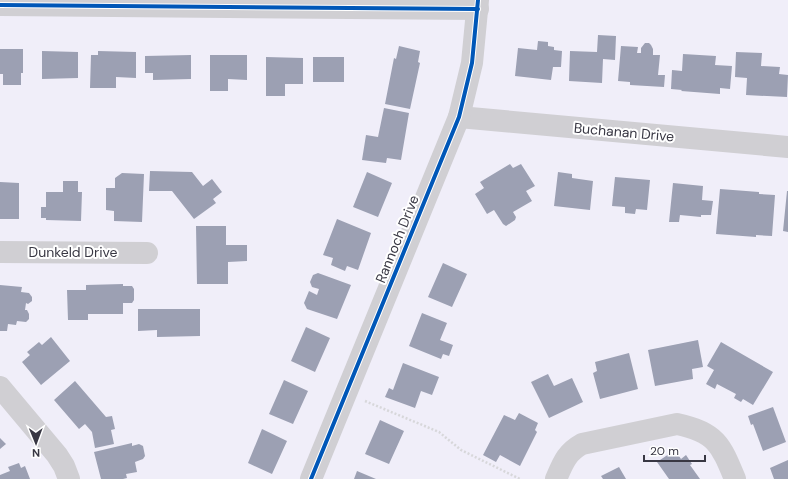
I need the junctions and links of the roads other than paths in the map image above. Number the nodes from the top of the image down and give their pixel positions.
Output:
1 (478, 4) edge
2 (0, 5) edge
3 (459, 117) junction
4 (788, 147) edge
5 (0, 252) edge
6 (147, 253) dead end
7 (0, 387) edge
8 (69, 479) edge
9 (311, 479) edge
10 (556, 479) edge
11 (735, 479) edge

1 - 2 street
1 - 3 street, Rannoch Drive
3 - 4 street, Buchanan Drive
3 - 9 street, Rannoch Drive
5 - 6 street, Dunkeld Drive
7 - 8 street
10 - 11 street

